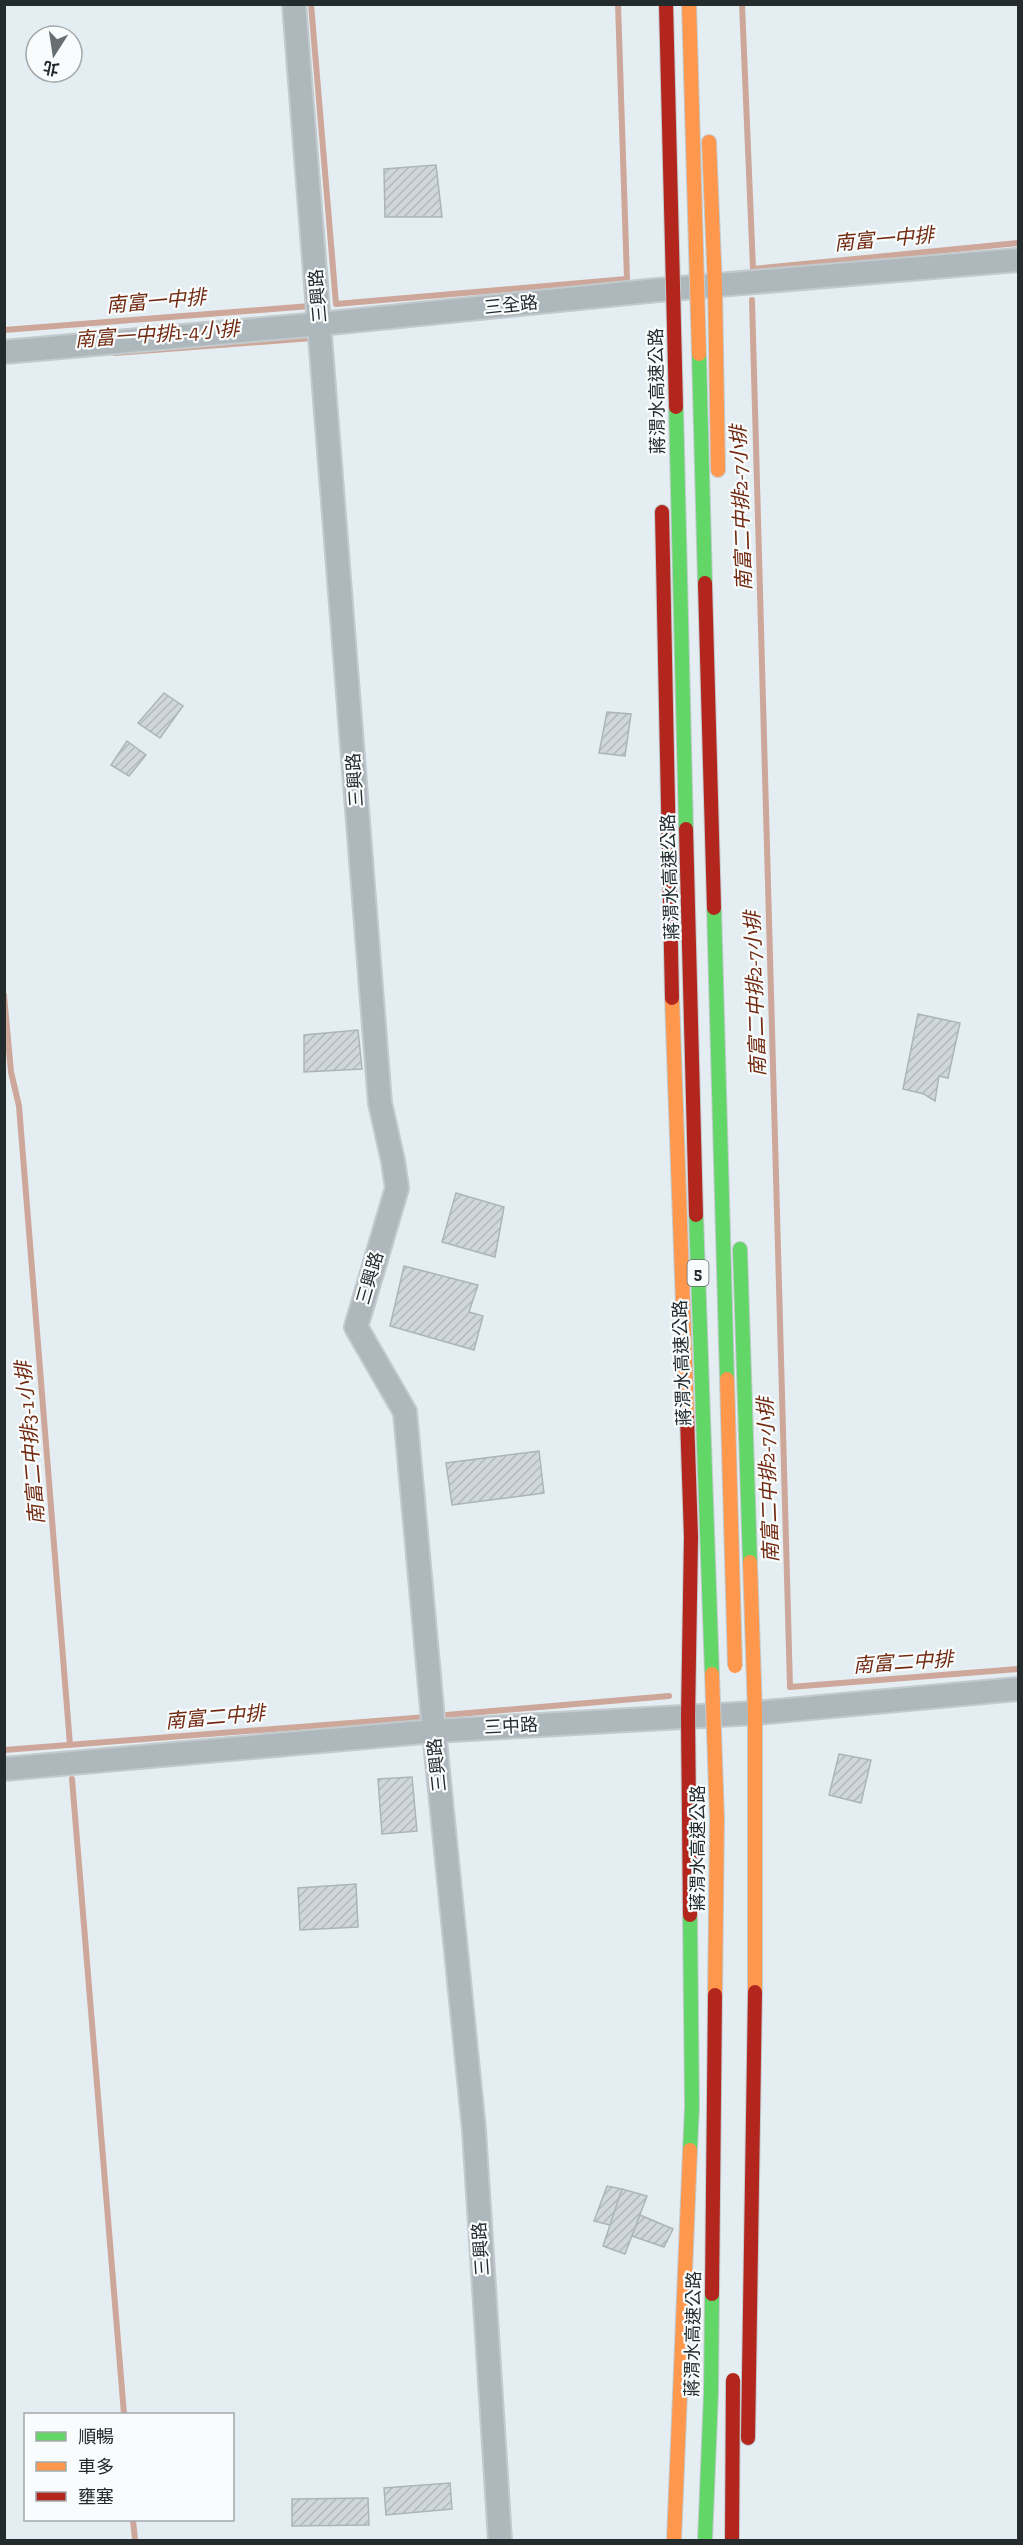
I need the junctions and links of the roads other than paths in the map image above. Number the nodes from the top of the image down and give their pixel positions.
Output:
1 (294, 4) edge
2 (666, 4) edge
3 (689, 4) edge
4 (703, 4) edge
5 (704, 24) dead end
6 (708, 131) dead end
7 (1018, 260) edge
8 (715, 286) junction
9 (320, 324) junction
10 (4, 352) edge
11 (718, 488) dead end
12 (662, 492) dead end
13 (721, 654) dead end
14 (729, 952) dead end
15 (739, 1239) dead end
16 (735, 1676) dead end
17 (1018, 1689) edge
18 (736, 1699) dead end
19 (688, 1717) junction
20 (746, 1718) junction
21 (434, 1731) junction
22 (4, 1769) edge
23 (733, 2362) dead end
24 (748, 2457) dead end
25 (500, 2541) edge
26 (674, 2541) edge
27 (705, 2541) edge
28 (732, 2541) edge

1 - 9 street, 三興路
2 - 27 main road, 蔣渭水高速公路 / 5, bridge
3 - 16 main road, 5, bridge
4 - 5 main road
6 - 8 main road
7 - 8 street, 三全路
8 - 9 street, 三全路
8 - 11 main road
9 - 10 street, 三全路
9 - 21 street, 三興路
12 - 19 main road
13 - 14 main road
15 - 20 main road
17 - 20 street, 三中路
18 - 20 main road
19 - 20 street, 三中路
19 - 21 street, 三中路
19 - 26 main road
20 - 24 main road
21 - 22 street, 三中路
21 - 25 street, 三興路
23 - 28 main road, bridge

